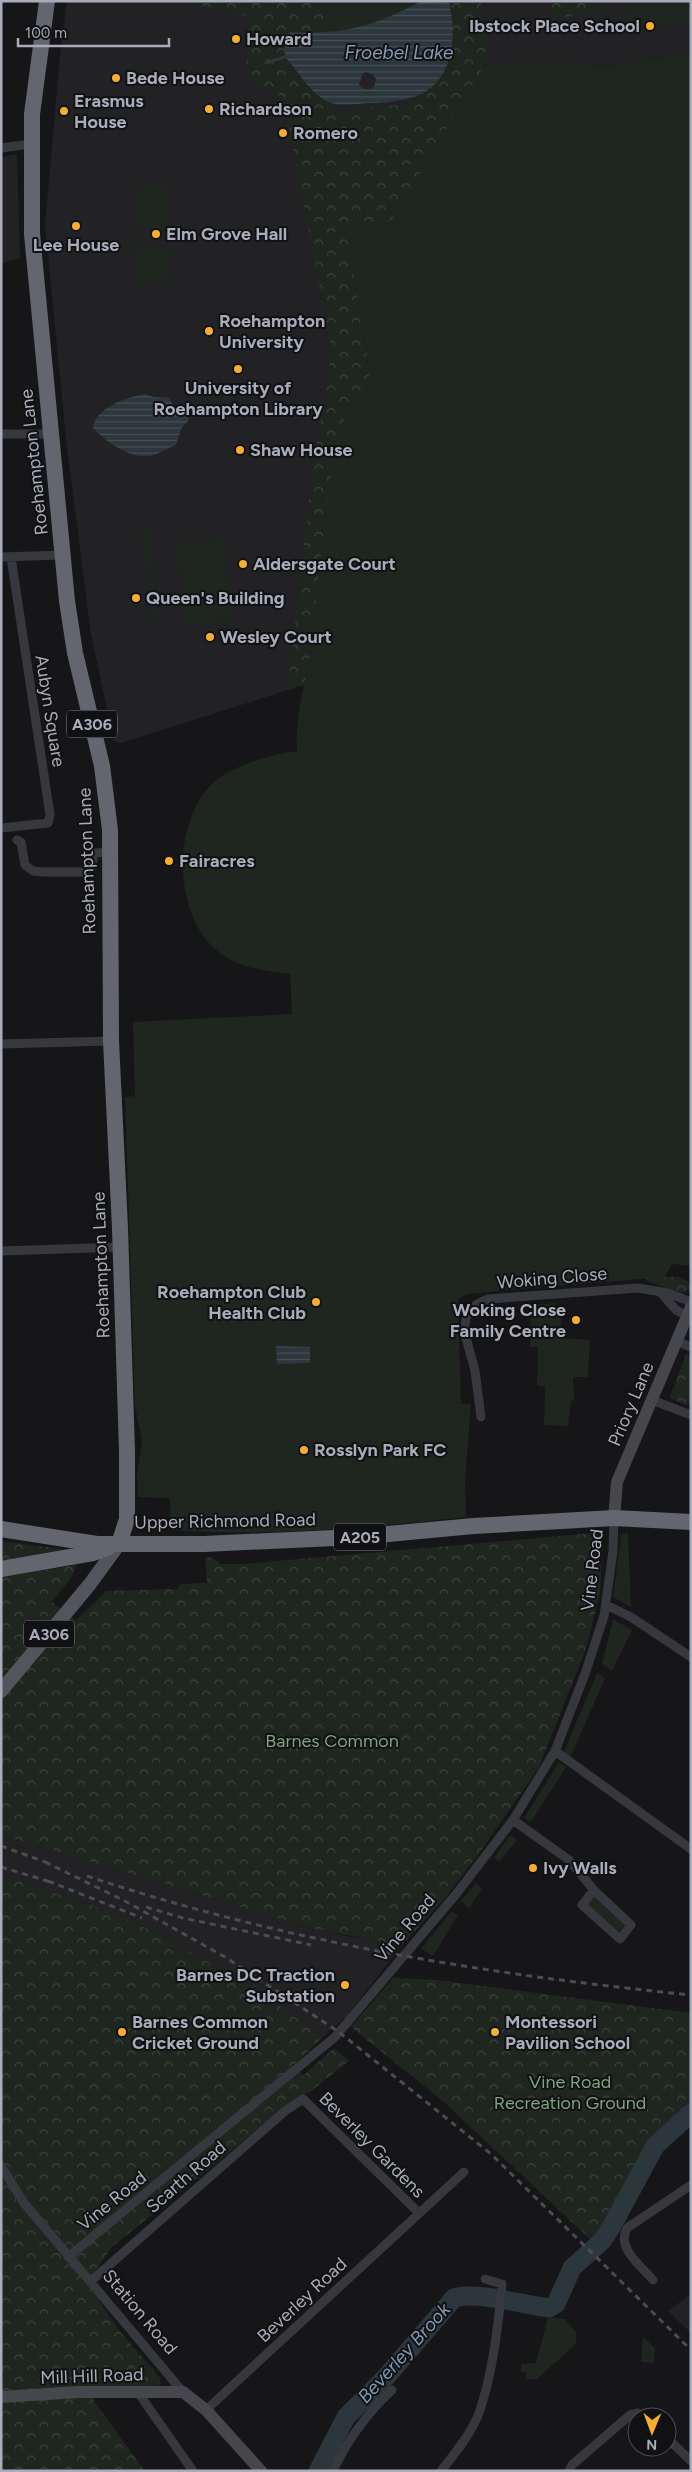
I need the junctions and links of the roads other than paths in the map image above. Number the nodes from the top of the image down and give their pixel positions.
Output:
1 (47, 1) edge
2 (31, 144) junction
3 (1, 148) edge
4 (1, 434) edge
5 (51, 434) junction
6 (62, 555) junction
7 (1, 557) edge
8 (11, 557) junction
9 (1, 828) edge
10 (17, 840) dead end
11 (111, 852) junction
12 (112, 1041) junction
13 (1, 1044) edge
14 (121, 1248) junction
15 (1, 1251) edge
16 (660, 1292) junction
17 (691, 1302) edge
18 (689, 1311) edge
19 (676, 1341) junction
20 (691, 1347) edge
21 (652, 1400) junction
22 (691, 1414) edge
23 (481, 1417) dead end
24 (614, 1518) junction
25 (691, 1522) edge
26 (1, 1529) edge
27 (119, 1544) junction
28 (1, 1569) edge
29 (606, 1605) junction
30 (691, 1657) edge
31 (1, 1692) edge
32 (555, 1751) junction
33 (513, 1820) junction
34 (691, 1848) edge
35 (594, 1890) junction
36 (303, 2099) joint
37 (1, 2166) edge
38 (464, 2172) dead end
39 (691, 2185) edge
40 (419, 2213) junction
41 (68, 2258) junction
42 (485, 2279) dead end
43 (653, 2280) dead end
44 (91, 2281) junction
45 (502, 2284) junction
46 (513, 2285) dead end
47 (392, 2390) dead end
48 (137, 2391) junction
49 (183, 2392) junction
50 (1, 2397) edge
51 (206, 2410) junction
52 (627, 2419) edge
53 (677, 2448) edge
54 (691, 2461) edge
55 (193, 2471) edge
56 (261, 2471) edge
57 (332, 2471) edge
58 (441, 2471) edge
59 (569, 2471) edge

1 - 2 highway, Roehampton Lane / A306
2 - 3 street
2 - 5 highway, Roehampton Lane / A306
4 - 5 street
5 - 6 highway, Roehampton Lane / A306
6 - 8 street
6 - 11 highway, Roehampton Lane / A306
7 - 8 street
8 - 9 street, Aubyn Square
10 - 11 street
11 - 12 highway, Roehampton Lane / A306
12 - 13 street
12 - 14 highway, Roehampton Lane / A306
14 - 15 street
14 - 27 highway, Roehampton Lane / A306
16 - 17 street, Woking Close
16 - 18 street
16 - 23 street, Woking Close
18 - 19 main road, Priory Lane
19 - 20 street
19 - 21 main road, Priory Lane
21 - 22 street
21 - 24 main road, Priory Lane
24 - 25 highway, Upper Richmond Road / A205
24 - 27 highway, Upper Richmond Road / A205
24 - 29 street, Vine Road
26 - 27 highway, Upper Richmond Road / A205
27 - 28 highway, A205
27 - 31 main road, A306
29 - 30 street
29 - 32 street, Vine Road
32 - 33 street, Vine Road
32 - 34 street
33 - 35 street
33 - 41 street, Vine Road
35 - 35 street
36 - 40 street, Beverley Gardens
36 - 44 street, Scarth Road
37 - 41 street, Station Road
38 - 40 street, Beverley Road
39 - 43 street
40 - 51 street, Beverley Road
41 - 44 street, Station Road
42 - 45 street
44 - 49 street, Station Road
45 - 46 street
45 - 58 street
47 - 57 street
48 - 49 main road, Mill Hill Road
48 - 50 main road, Mill Hill Road
48 - 55 street
49 - 51 main road, Station Road
51 - 56 main road, Station Road
52 - 59 street
53 - 54 street

